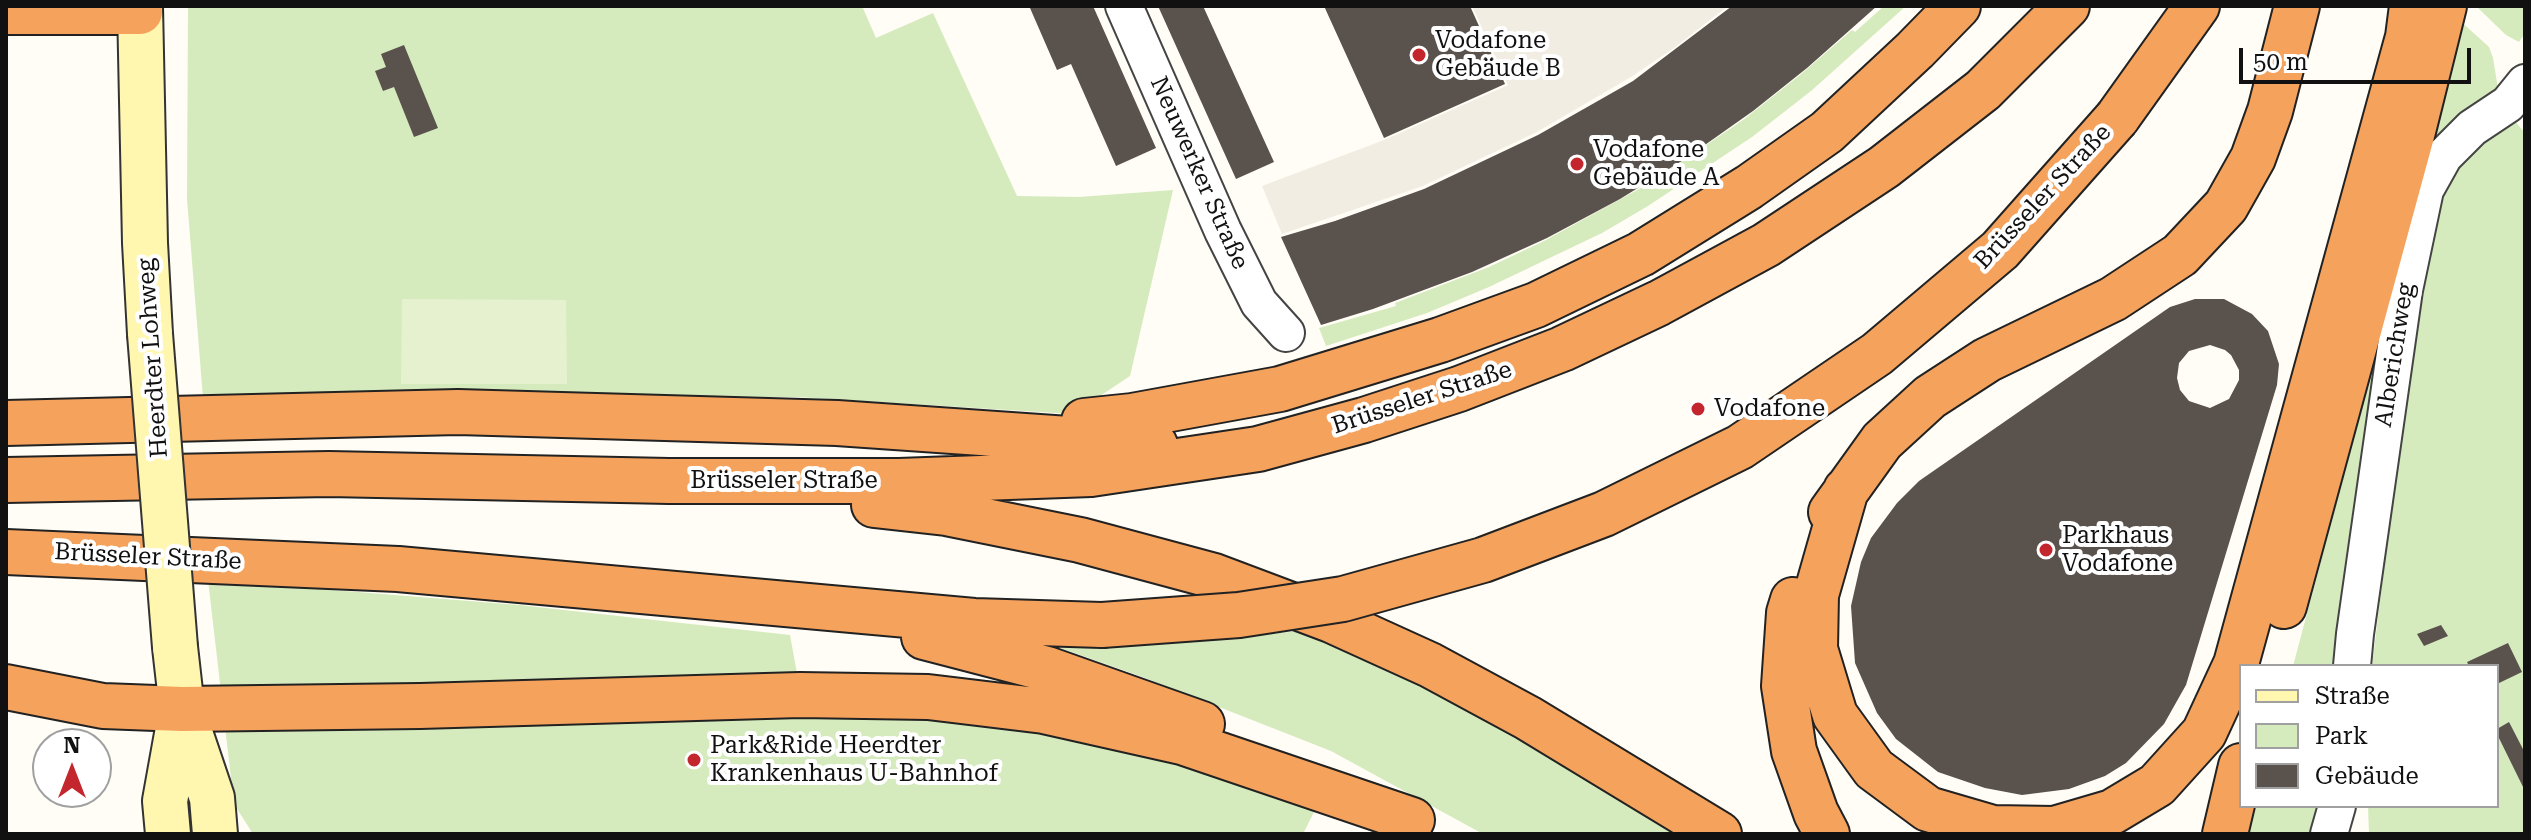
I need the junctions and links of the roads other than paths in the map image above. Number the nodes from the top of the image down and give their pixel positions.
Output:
1 (1124, 6) edge
2 (1958, 6) edge
3 (2067, 6) edge
4 (2197, 6) edge
5 (2297, 6) edge
6 (2412, 6) edge
7 (2444, 6) edge
8 (140, 9) edge
9 (6, 12) edge
10 (2525, 85) edge
11 (1286, 333) dead end
12 (6, 423) edge
13 (974, 431) junction
14 (1258, 449) junction
15 (6, 480) edge
16 (669, 481) junction
17 (1846, 490) junction
18 (6, 552) edge
19 (767, 602) junction
20 (2268, 664) edge
21 (2352, 664) edge
22 (6, 687) edge
23 (182, 709) junction
24 (2239, 774) edge
25 (2336, 808) edge
26 (1424, 827) edge
27 (168, 834) edge
28 (215, 834) edge
29 (1719, 834) edge
30 (1827, 834) edge
31 (2225, 834) edge
32 (2329, 834) edge

1 - 11 street, Neuwerker Straße
2 - 13 highway
3 - 14 highway, Brüsseler Straße
4 - 19 highway, Brüsseler Straße, bridge
5 - 17 highway
6 - 17 highway
7 - 20 highway
8 - 9 highway
8 - 23 street, Heerdter Lohweg, bridge
10 - 21 street, Alberichweg
12 - 13 highway
13 - 14 highway
14 - 16 highway, Brüsseler Straße
15 - 16 highway, Brüsseler Straße
16 - 29 highway, Brüsseler Straße
17 - 30 highway
18 - 19 highway, Brüsseler Straße
19 - 26 highway, Brüsseler Straße
22 - 23 highway
23 - 26 highway
23 - 27 street, Heerdter Lohweg
23 - 28 street, Heerdter Lohweg
24 - 31 highway
25 - 32 street

